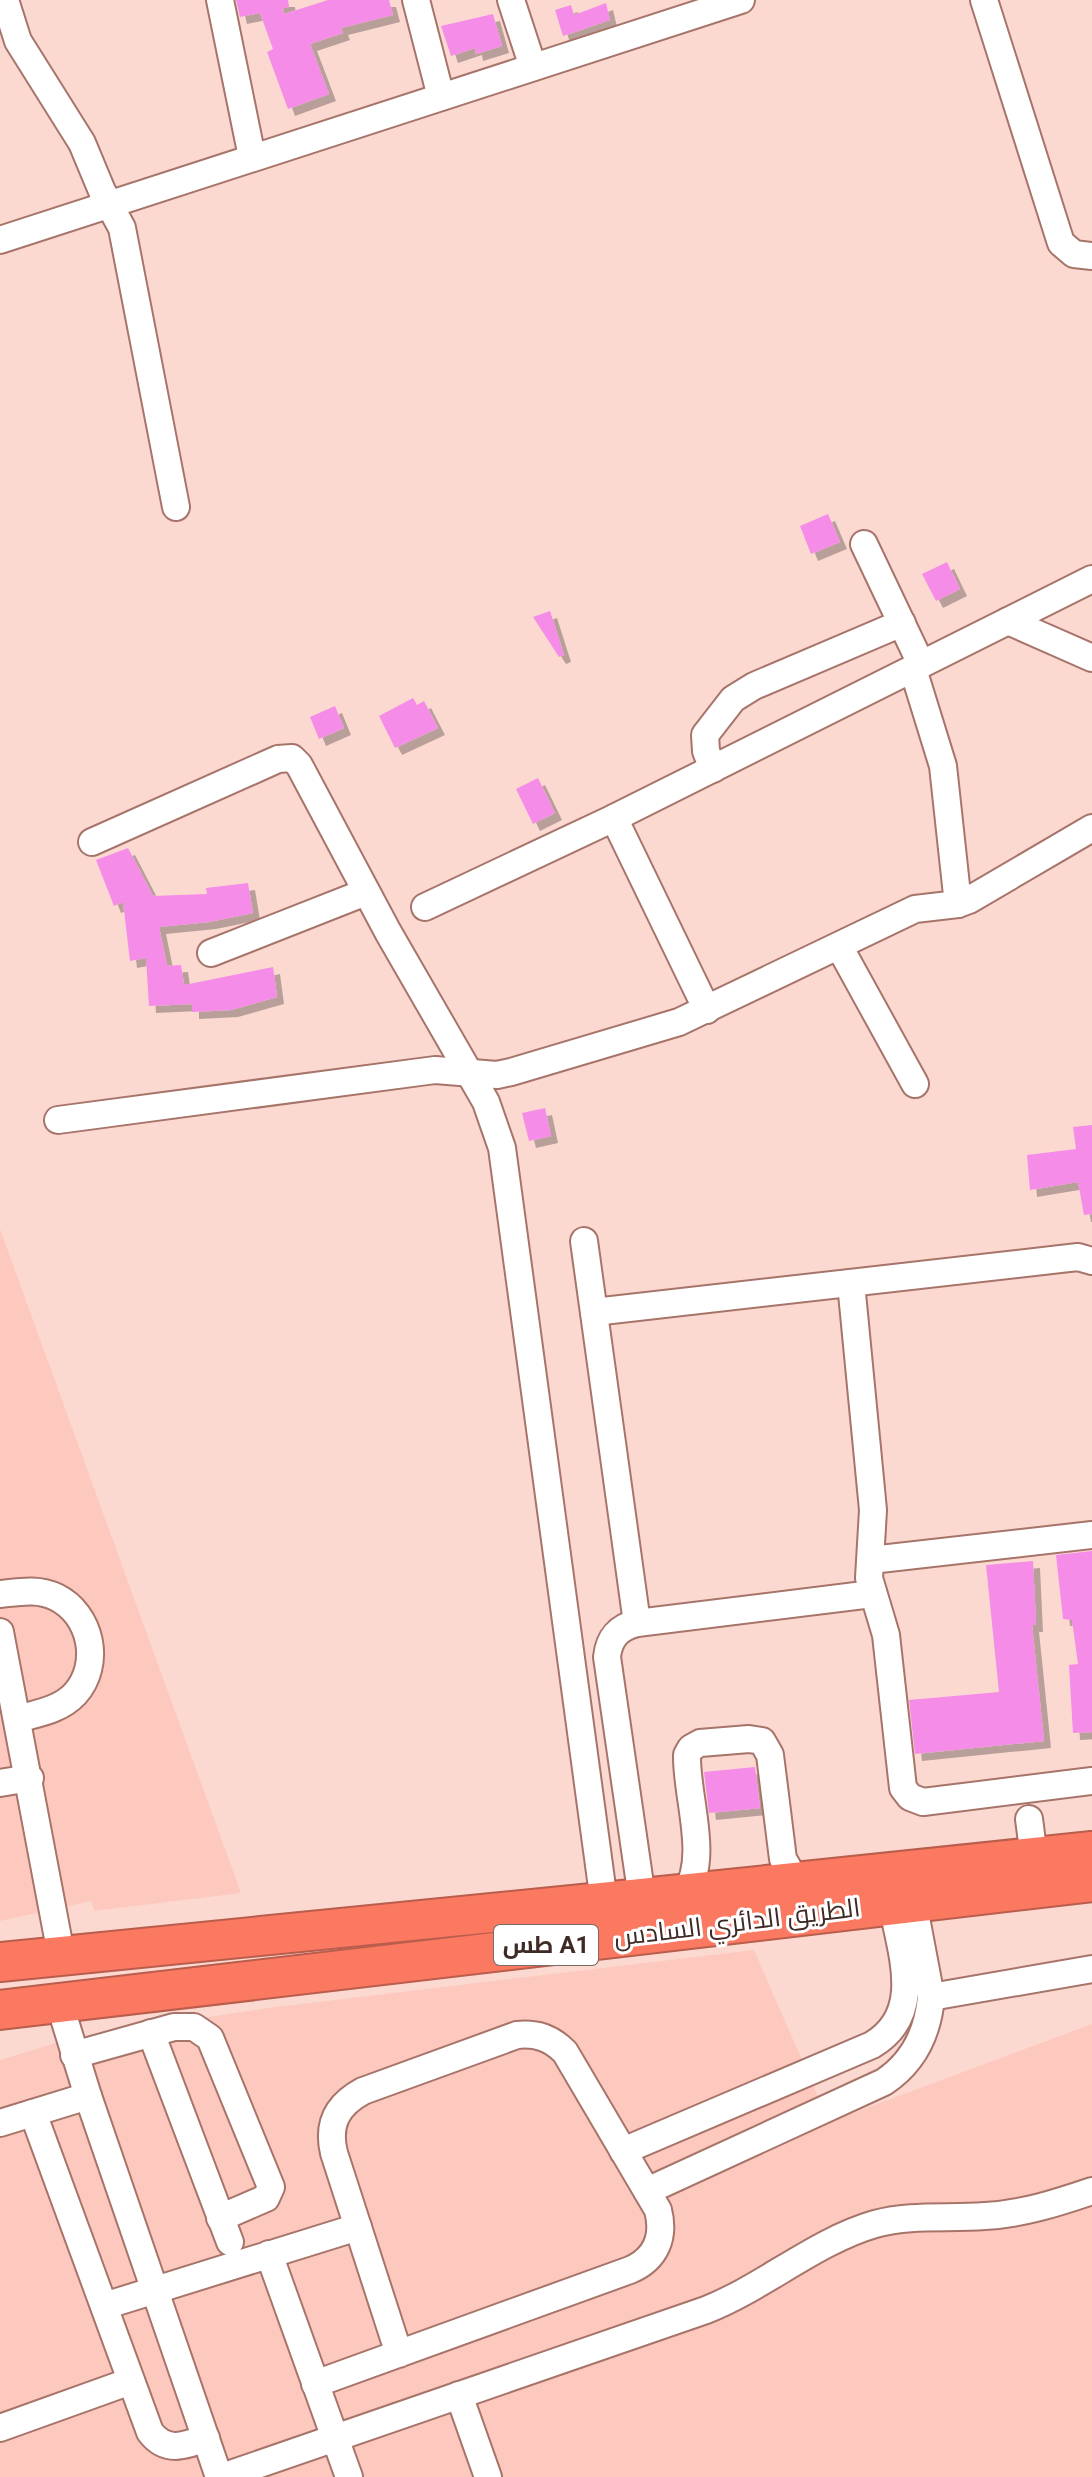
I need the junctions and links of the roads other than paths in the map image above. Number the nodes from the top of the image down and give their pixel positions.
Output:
1 (5, 0) edge
2 (220, 0) edge
3 (416, 0) edge
4 (511, 0) edge
5 (741, 0) edge
6 (984, 0) edge
7 (533, 67) junction
8 (441, 97) junction
9 (252, 157) junction
10 (111, 204) junction
11 (0, 240) edge
12 (1092, 256) edge
13 (176, 507) dead end
14 (864, 544) dead end
15 (1092, 579) edge
16 (1008, 621) junction
17 (902, 623) junction
18 (1092, 658) edge
19 (917, 667) junction
20 (713, 769) junction
21 (614, 818) junction
22 (1092, 828) edge
23 (92, 842) dead end
24 (366, 892) junction
25 (958, 904) junction
26 (425, 907) dead end
27 (839, 946) junction
28 (211, 953) dead end
29 (707, 1010) junction
30 (468, 1071) junction
31 (915, 1084) dead end
32 (58, 1120) dead end
33 (584, 1241) dead end
34 (1092, 1261) edge
35 (851, 1283) junction
36 (594, 1312) junction
37 (1092, 1535) edge
38 (871, 1560) junction
39 (0, 1594) edge
40 (872, 1594) junction
41 (637, 1623) junction
42 (1, 1645) edge
43 (18, 1719) junction
44 (30, 1778) junction
45 (1092, 1781) edge
46 (0, 1783) edge
47 (1027, 1804) junction
48 (1092, 1851) edge
49 (1034, 1857) junction
50 (801, 1882) junction
51 (1092, 1882) edge
52 (900, 1888) junction
53 (685, 1894) junction
54 (642, 1898) junction
55 (604, 1902) junction
56 (61, 1954) junction
57 (0, 1962) edge
58 (1092, 1969) edge
59 (931, 1997) junction
60 (59, 2002) junction
61 (0, 2010) edge
62 (151, 2033) junction
63 (74, 2055) junction
64 (88, 2096) junction
65 (33, 2113) junction
66 (0, 2123) edge
67 (623, 2151) junction
68 (647, 2191) junction
69 (1092, 2191) edge
70 (358, 2227) junction
71 (269, 2254) junction
72 (154, 2290) junction
73 (104, 2306) junction
74 (399, 2354) junction
75 (131, 2381) junction
76 (315, 2384) junction
77 (459, 2395) junction
78 (0, 2428) edge
79 (206, 2438) junction
80 (335, 2438) junction
81 (220, 2477) edge
82 (349, 2477) edge
83 (488, 2477) edge

1 - 10 street
2 - 9 street
3 - 8 street
4 - 7 street
5 - 7 street
6 - 12 street
7 - 8 street
8 - 9 street
9 - 10 street
10 - 11 street
10 - 13 street
14 - 17 street
15 - 16 street
16 - 18 street
16 - 19 street
17 - 19 street
17 - 20 street
19 - 20 street
19 - 25 street
20 - 21 street
21 - 26 street
21 - 29 street
22 - 25 street
23 - 24 street
24 - 28 street
24 - 30 street
25 - 27 street
27 - 29 street
27 - 31 street
29 - 30 street
30 - 32 street
30 - 55 street
33 - 36 street
34 - 35 street
35 - 36 street
35 - 38 street
36 - 41 street
37 - 38 street
38 - 40 street
39 - 43 street
40 - 41 street
40 - 47 street
41 - 54 street
42 - 43 street
43 - 44 street
44 - 46 street
44 - 56 street
45 - 47 street
47 - 49 street
48 - 49 highway, الطريق الدائري السادس / طس A1
49 - 52 highway, الطريق الدائري السادس / طس A1
50 - 52 highway, الطريق الدائري السادس / طس A1
50 - 53 highway, الطريق الدائري السادس / طس A1
50 - 53 street
51 - 52 highway, الطريق الدائري السادس / طس A1
52 - 59 street
52 - 60 highway, الطريق الدائري السادس / طس A1
52 - 67 street
53 - 54 highway, الطريق الدائري السادس / طس A1
54 - 55 highway, الطريق الدائري السادس / طس A1
55 - 56 highway, الطريق الدائري السادس / طس A1
56 - 57 highway, الطريق الدائري السادس / طس A1
58 - 59 street
59 - 68 street
60 - 61 highway, الطريق الدائري السادس / طس A1
60 - 63 street
62 - 62 street
62 - 63 street
63 - 64 street
64 - 65 street
64 - 72 street
65 - 66 street
65 - 73 street
67 - 68 street
67 - 70 street
68 - 74 street
69 - 77 street
70 - 71 street
70 - 74 street
71 - 72 street
71 - 76 street
72 - 73 street
72 - 79 street
73 - 75 street
74 - 76 street
75 - 78 street
75 - 79 street
76 - 80 street
77 - 80 street
77 - 83 street
79 - 81 street
80 - 81 street
80 - 82 street

